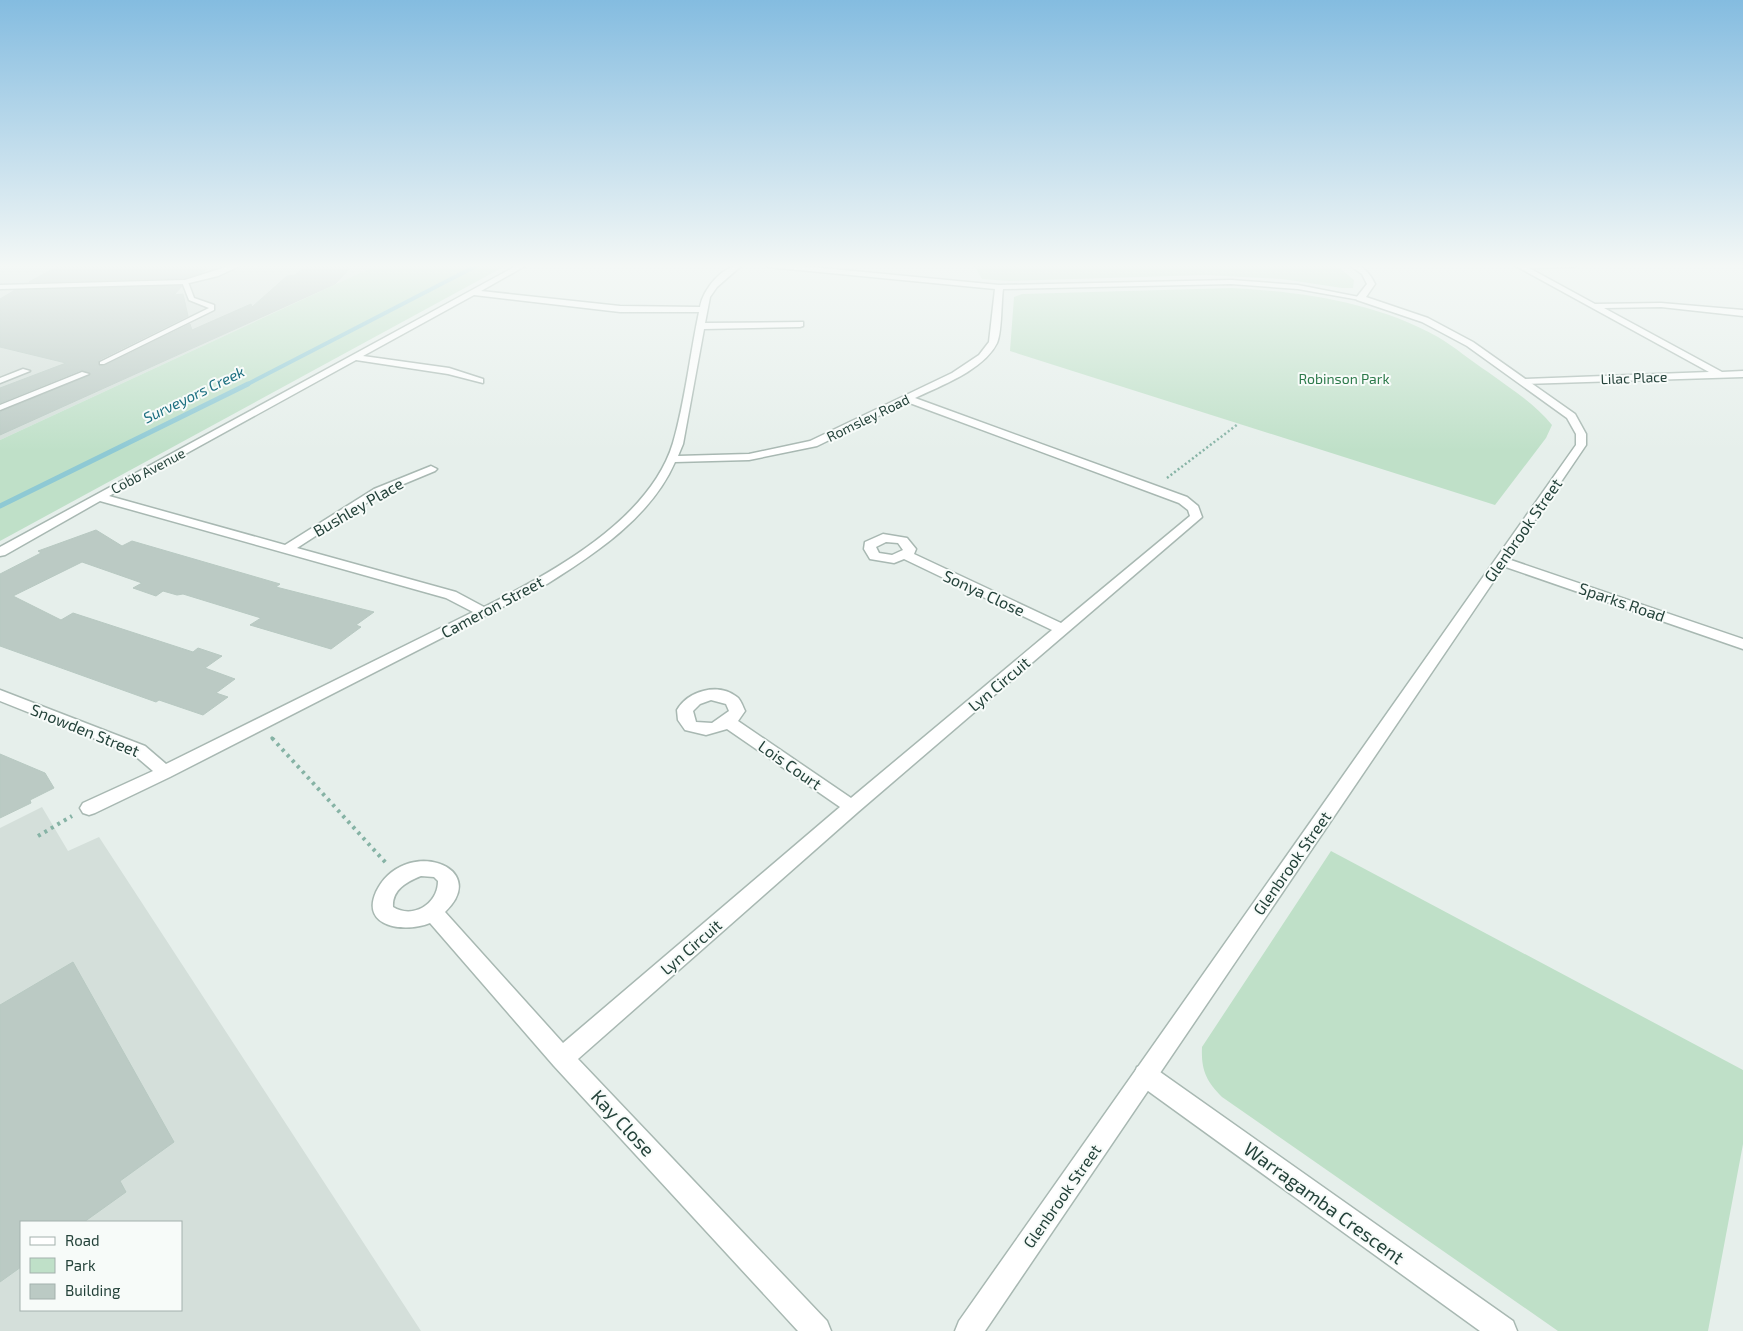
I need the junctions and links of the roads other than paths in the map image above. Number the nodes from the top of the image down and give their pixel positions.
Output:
1 (175, 327) edge
2 (412, 327) edge
3 (700, 327) edge
4 (995, 327) edge
5 (1441, 327) edge
6 (1633, 327) edge
7 (357, 358) junction
8 (102, 363) dead end
9 (26, 371) dead end
10 (85, 374) dead end
11 (1743, 374) edge
12 (1721, 375) junction
13 (0, 381) edge
14 (480, 381) dead end
15 (1525, 382) junction
16 (907, 399) junction
17 (0, 408) edge
18 (673, 459) junction
19 (431, 469) dead end
20 (99, 497) junction
21 (287, 549) junction
22 (0, 552) edge
23 (906, 555) dead end
24 (1502, 561) junction
25 (483, 612) junction
26 (1063, 630) junction
27 (1743, 644) edge
28 (0, 695) edge
29 (729, 723) dead end
30 (164, 773) junction
31 (852, 807) junction
32 (89, 808) road end
33 (433, 912) dead end
34 (562, 1058) junction
35 (1145, 1075) junction
36 (817, 1331) edge
37 (969, 1331) edge
38 (1503, 1331) edge

1 - 8 lane
2 - 7 street, Cobb Avenue
3 - 18 street, Cameron Street
4 - 16 street, Romsley Road
5 - 15 street, Glenbrook Street
6 - 12 street
7 - 14 street
7 - 20 street, Cobb Avenue
9 - 13 lane
10 - 17 lane
11 - 12 street, Lilac Place
12 - 15 street, Lilac Place
15 - 24 street, Glenbrook Street
16 - 18 street, Romsley Road
16 - 26 street, Lyn Circuit
18 - 25 street, Cameron Street
19 - 21 street, Bushley Place
20 - 21 street, Cobb Avenue
20 - 22 street
21 - 25 street, Cobb Avenue
23 - 26 street, Sonya Close
24 - 27 street, Sparks Road
24 - 35 street, Glenbrook Street
25 - 30 street, Cameron Street
26 - 31 street, Lyn Circuit
28 - 30 street, Snowden Street
29 - 31 street, Lois Court
30 - 32 street, Cameron Street
31 - 34 street, Lyn Circuit
33 - 34 street, Kay Close
34 - 36 street, Kay Close
35 - 37 street, Glenbrook Street
35 - 38 street, Warragamba Crescent

